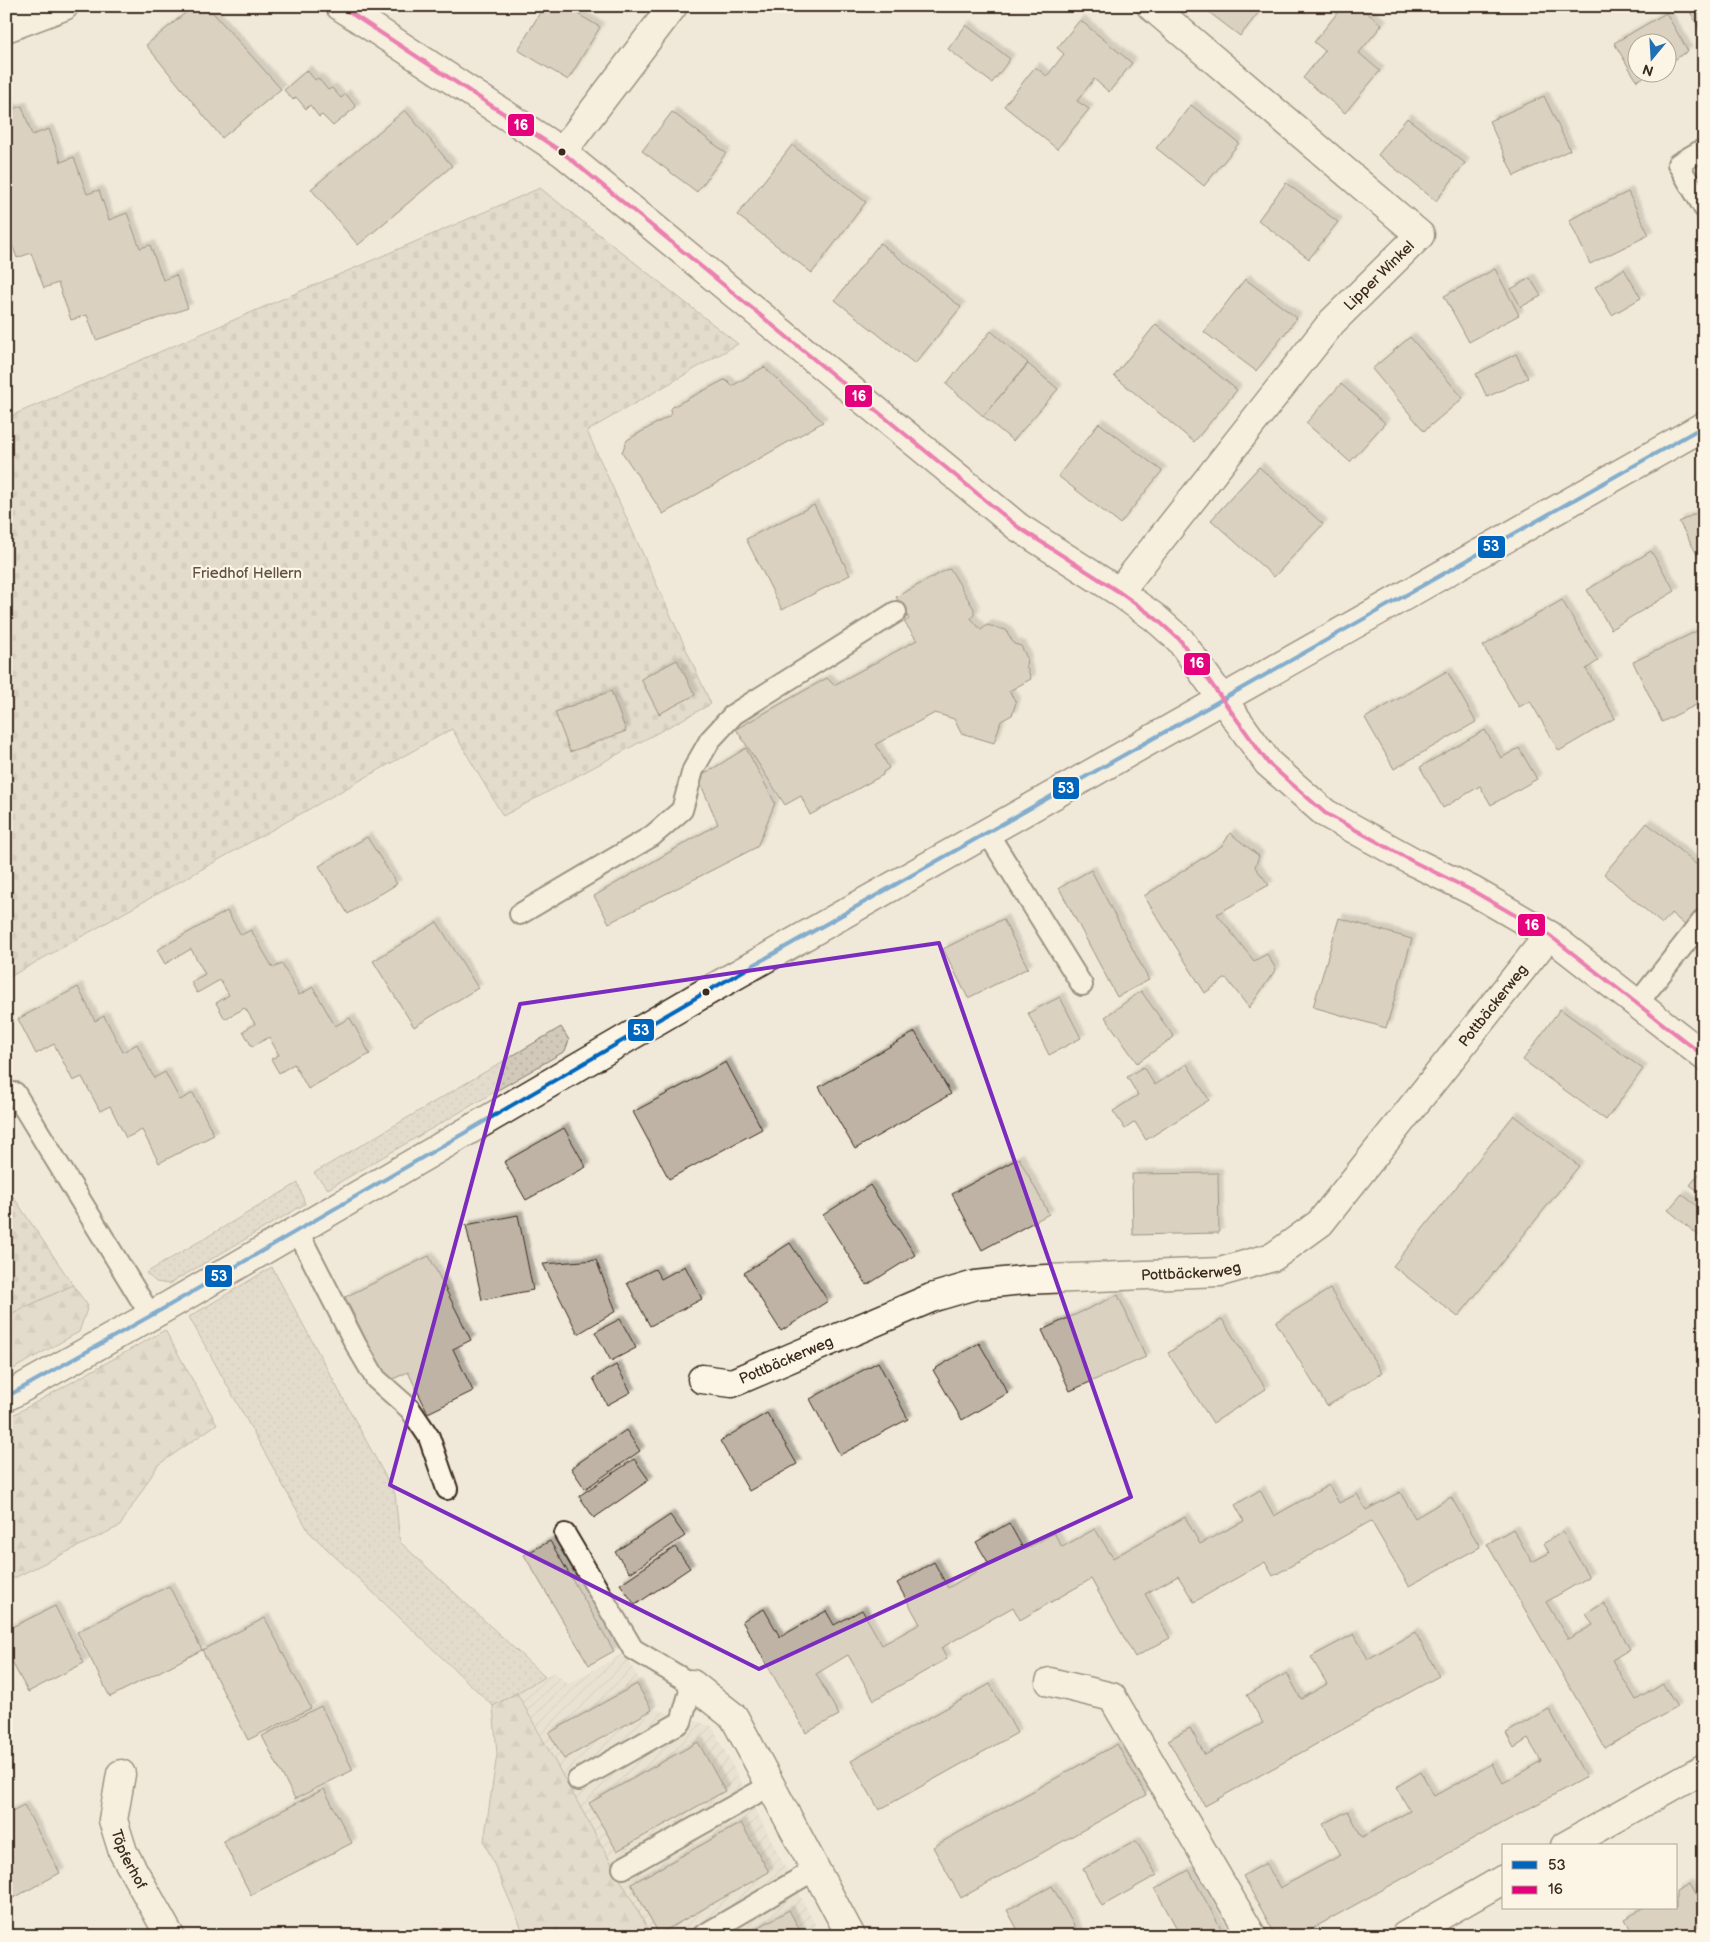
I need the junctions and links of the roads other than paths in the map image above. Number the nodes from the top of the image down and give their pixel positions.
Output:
1 (64, 6) edge
2 (340, 6) edge
3 (672, 6) edge
4 (1151, 6) edge
5 (6, 28) edge
6 (1704, 149) edge
7 (562, 152) junction
8 (1704, 208) edge
9 (1704, 426) edge
10 (1119, 592) junction
11 (896, 612) dead end
12 (1222, 698) junction
13 (987, 832) junction
14 (520, 914) dead end
15 (1704, 919) edge
16 (1549, 935) junction
17 (1082, 985) dead end
18 (1637, 1004) junction
19 (1704, 1056) edge
20 (15, 1093) dead end
21 (297, 1230) junction
22 (150, 1316) junction
23 (702, 1379) dead end
24 (6, 1397) edge
25 (447, 1489) dead end
26 (565, 1534) dead end
27 (1050, 1682) dead end
28 (692, 1684) junction
29 (1704, 1768) edge
30 (120, 1774) dead end
31 (578, 1780) dead end
32 (770, 1785) junction
33 (1569, 1844) edge
34 (623, 1868) dead end
35 (816, 1869) junction
36 (1502, 1880) edge
37 (170, 1936) edge
38 (702, 1936) edge
39 (851, 1936) edge
40 (1252, 1936) edge
41 (1405, 1936) edge

1 - 5 street
2 - 7 street
3 - 7 street
4 - 10 street, Lipper Winkel
6 - 8 lane
7 - 10 street
9 - 12 street
10 - 12 street
11 - 14 lane
12 - 13 street
12 - 16 street
13 - 17 lane
13 - 21 street
15 - 18 lane
16 - 18 street
16 - 23 street, Pottbäckerweg
18 - 19 street
20 - 22 lane
21 - 22 street
21 - 25 lane
22 - 24 street
26 - 28 lane
27 - 40 street
28 - 31 lane
28 - 32 street
29 - 33 street
30 - 37 street, Töpferhof
32 - 34 lane
32 - 35 street
35 - 38 lane
35 - 39 street
36 - 41 street

